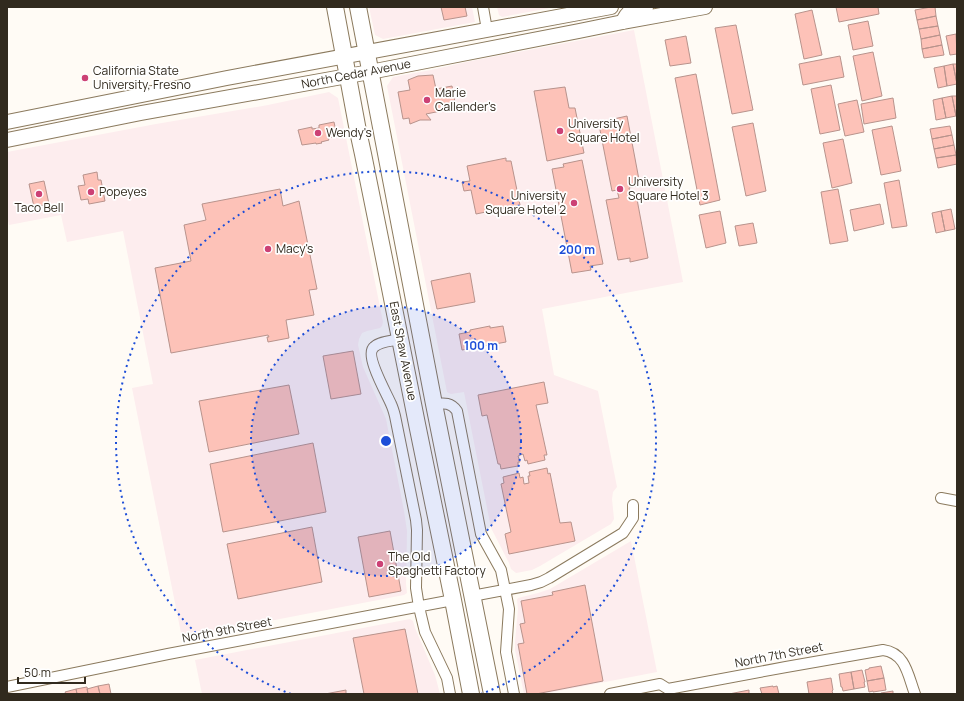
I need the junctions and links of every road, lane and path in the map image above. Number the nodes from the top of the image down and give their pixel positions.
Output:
1 (335, 7) edge
2 (358, 7) edge
3 (483, 7) edge
4 (611, 7) edge
5 (621, 7) edge
6 (646, 7) edge
7 (705, 7) edge
8 (590, 11) junction
9 (623, 22) junction
10 (488, 30) junction
11 (579, 32) junction
12 (510, 45) junction
13 (366, 53) junction
14 (344, 57) junction
15 (370, 72) junction
16 (347, 76) junction
17 (227, 78) junction
18 (128, 99) junction
19 (141, 113) junction
20 (7, 122) edge
21 (96, 123) junction
22 (7, 140) edge
23 (400, 339) junction
24 (434, 404) junction
25 (417, 424) junction
26 (942, 498) dead end
27 (957, 501) edge
28 (633, 505) dead end
29 (505, 590) junction
30 (472, 596) junction
31 (453, 600) junction
32 (419, 607) junction
33 (7, 687) edge
34 (666, 692) edge
35 (450, 694) edge
36 (471, 694) edge
37 (481, 694) edge
38 (492, 694) edge
39 (514, 694) edge
40 (610, 694) edge
41 (915, 694) edge

1 - 14 main road, East Shaw Avenue
2 - 13 main road, East Shaw Avenue
3 - 10 street
4 - 8 main road, North Cedar Avenue
5 - 11 main road
6 - 9 main road
7 - 9 main road, North Cedar Avenue
8 - 10 main road, North Cedar Avenue
8 - 12 main road
9 - 11 main road, North Cedar Avenue
10 - 13 main road, North Cedar Avenue
11 - 12 main road, North Cedar Avenue
12 - 15 main road, North Cedar Avenue
13 - 14 main road, North Cedar Avenue
13 - 15 main road, East Shaw Avenue
14 - 16 main road, East Shaw Avenue
14 - 17 main road, North Cedar Avenue
15 - 16 main road, North Cedar Avenue
15 - 24 main road, East Shaw Avenue
16 - 19 main road, North Cedar Avenue
16 - 23 main road, East Shaw Avenue
17 - 18 main road, North Cedar Avenue
17 - 19 main road
18 - 20 main road, North Cedar Avenue
18 - 21 main road
19 - 21 main road, North Cedar Avenue
21 - 22 main road, North Cedar Avenue
23 - 25 main road, East Shaw Avenue
23 - 32 street
24 - 29 street
24 - 30 main road, East Shaw Avenue
25 - 30 main road
25 - 31 main road, East Shaw Avenue
26 - 27 street
28 - 29 street
29 - 30 street
29 - 39 street
30 - 38 main road, East Shaw Avenue
31 - 32 street, North 9th Street
31 - 36 main road, East Shaw Avenue
31 - 37 main road
32 - 33 street, North 9th Street
32 - 35 street
34 - 40 street, North 7th Street
34 - 41 street, North 7th Street

